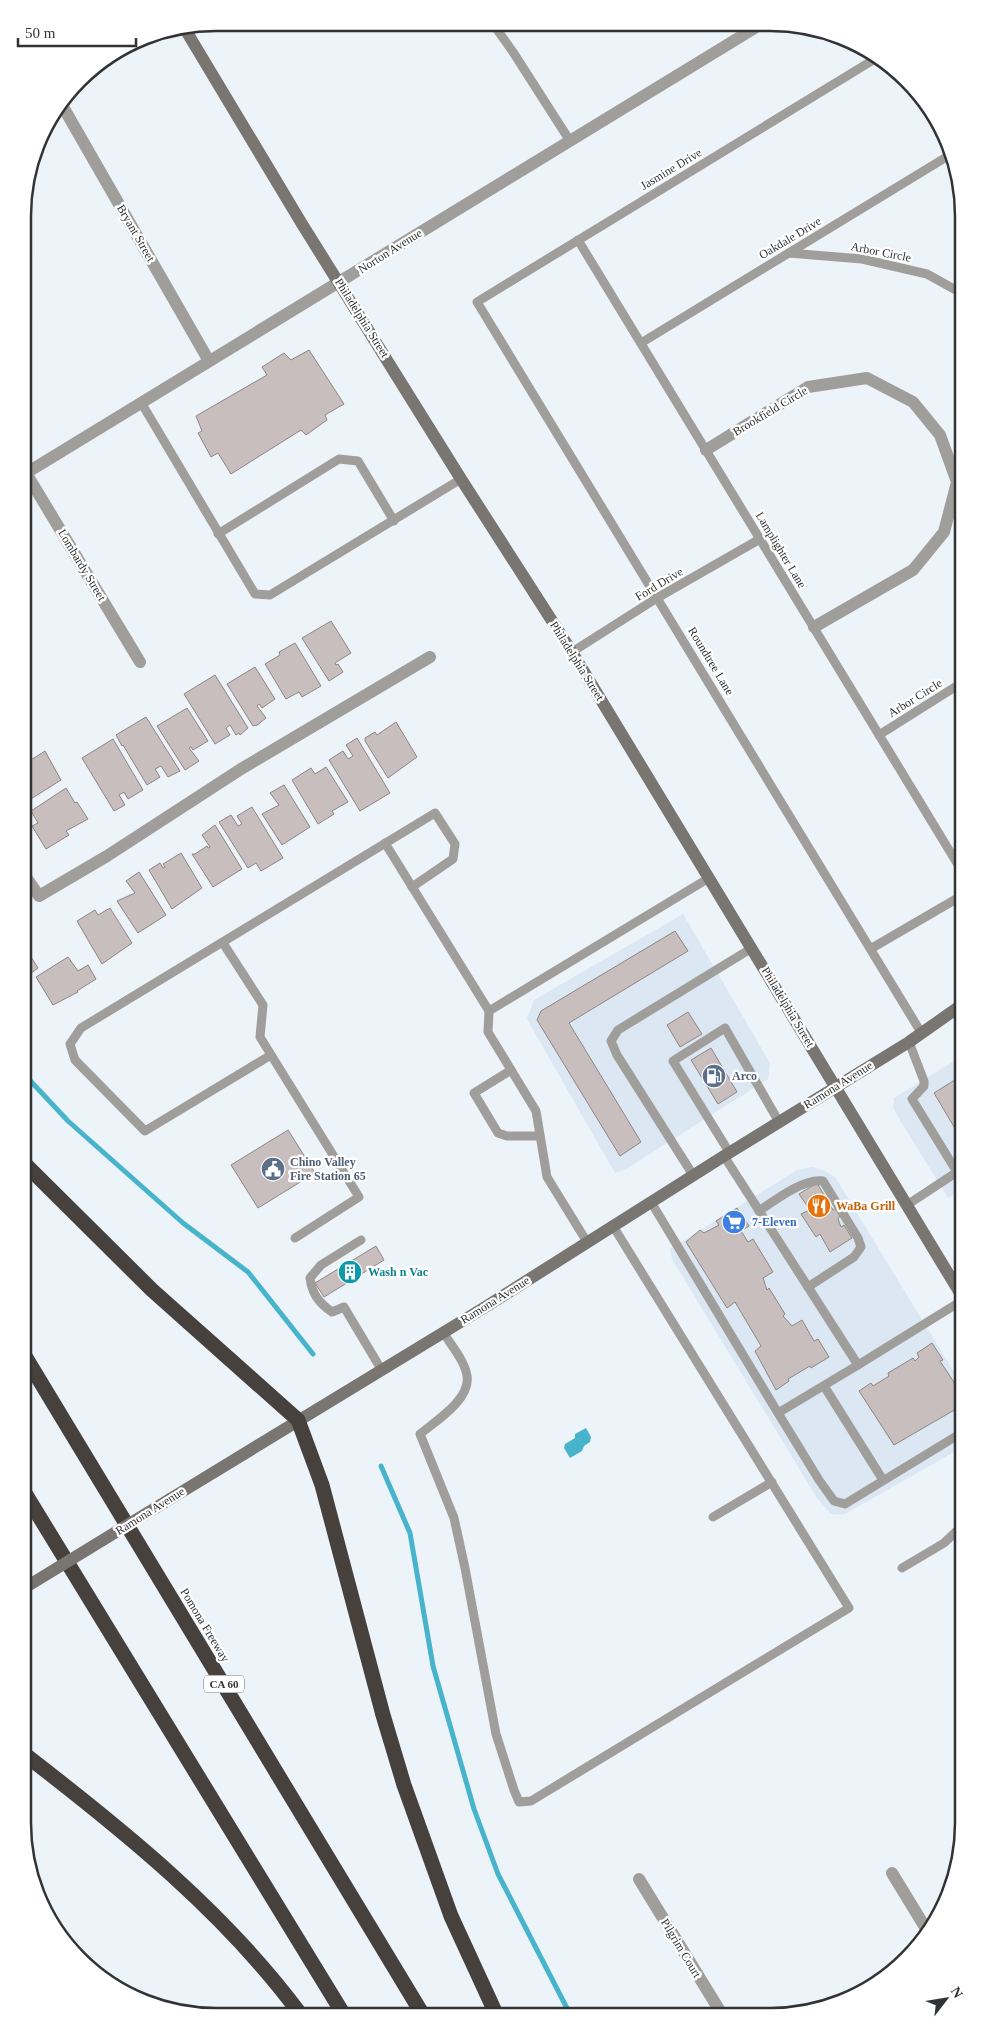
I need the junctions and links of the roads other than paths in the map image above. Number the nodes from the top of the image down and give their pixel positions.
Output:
1 (497, 31) edge
2 (750, 31) edge
3 (188, 34) edge
4 (871, 61) edge
5 (65, 110) edge
6 (570, 141) junction
7 (945, 159) edge
8 (578, 240) junction
9 (789, 253) junction
10 (339, 282) junction
11 (955, 289) edge
12 (477, 302) joint
13 (640, 343) junction
14 (209, 362) junction
15 (142, 404) junction
16 (706, 450) junction
17 (31, 468) edge
18 (955, 476) edge
19 (461, 480) junction
20 (31, 483) edge
21 (955, 490) edge
22 (394, 521) junction
23 (218, 534) junction
24 (760, 539) junction
25 (658, 598) junction
26 (814, 627) junction
27 (572, 652) junction
28 (430, 657) dead end
29 (140, 662) dead end
30 (955, 687) edge
31 (879, 735) junction
32 (385, 843) junction
33 (955, 860) edge
34 (710, 878) junction
35 (31, 884) edge
36 (412, 887) junction
37 (955, 900) edge
38 (223, 942) junction
39 (752, 948) junction
40 (872, 948) junction
41 (955, 1010) edge
42 (489, 1011) junction
43 (922, 1034) junction
44 (909, 1042) junction
45 (271, 1055) junction
46 (511, 1070) junction
47 (836, 1086) junction
48 (779, 1122) junction
49 (540, 1136) junction
50 (726, 1154) junction
51 (955, 1169) edge
52 (31, 1170) edge
53 (955, 1173) edge
54 (693, 1175) junction
55 (651, 1202) junction
56 (907, 1205) junction
57 (760, 1211) junction
58 (613, 1226) junction
59 (296, 1238) dead end
60 (362, 1240) dead end
61 (587, 1242) junction
62 (955, 1286) edge
63 (808, 1287) junction
64 (955, 1304) edge
65 (443, 1332) junction
66 (858, 1365) junction
67 (31, 1366) edge
68 (381, 1369) junction
69 (824, 1386) junction
70 (778, 1413) junction
71 (298, 1420) junction
72 (955, 1437) edge
73 (883, 1480) junction
74 (772, 1482) junction
75 (31, 1503) edge
76 (712, 1517) dead end
77 (955, 1533) edge
78 (902, 1568) dead end
79 (31, 1584) edge
80 (31, 1760) edge
81 (892, 1872) dead end
82 (639, 1879) dead end
83 (924, 1926) edge
84 (296, 2008) edge
85 (340, 2008) edge
86 (418, 2008) edge
87 (493, 2008) edge
88 (718, 2008) edge

1 - 6 lane
2 - 6 street, Norton Avenue
3 - 10 main road, Philadelphia Street
4 - 8 lane, Jasmine Drive
5 - 14 street, Bryant Street
6 - 10 street, Norton Avenue
7 - 9 lane, Oakdale Drive
8 - 12 lane, Jasmine Drive
8 - 13 lane, Lamplighter Lane
9 - 11 lane, Arbor Circle
9 - 13 lane, Oakdale Drive
10 - 14 street, Norton Avenue
10 - 19 main road, Philadelphia Street
12 - 25 lane, Roundtree Lane
13 - 16 lane, Lamplighter Lane
14 - 15 street, Norton Avenue
15 - 17 street, Norton Avenue
15 - 23 lane
16 - 18 street, Brookfield Circle
16 - 24 lane, Lamplighter Lane
19 - 22 lane
19 - 27 main road, Philadelphia Street
20 - 29 street, Lombardy Street
21 - 26 street, Brookfield Circle
22 - 23 lane
22 - 23 lane
24 - 25 lane, Ford Drive
24 - 26 lane, Lamplighter Lane
25 - 27 lane, Ford Drive
25 - 40 lane, Roundtree Lane
26 - 31 lane, Lamplighter Lane
27 - 34 main road, Philadelphia Street
28 - 35 street
30 - 31 lane, Arbor Circle
31 - 33 lane, Lamplighter Lane
32 - 36 lane
32 - 36 lane
32 - 38 lane
34 - 39 main road, Philadelphia Street
34 - 42 lane
36 - 42 lane
37 - 40 lane
38 - 45 lane
38 - 45 lane
39 - 47 main road, Philadelphia Street
39 - 54 lane
40 - 43 lane, Roundtree Lane
41 - 43 main road, Ramona Avenue
42 - 46 lane
43 - 44 main road, Ramona Avenue
44 - 47 main road, Ramona Avenue
44 - 51 lane
45 - 59 lane
46 - 49 lane
46 - 49 lane
47 - 48 main road, Ramona Avenue
47 - 56 main road, Philadelphia Street
48 - 50 main road, Ramona Avenue
48 - 50 lane
49 - 61 lane
50 - 54 main road, Ramona Avenue
50 - 57 lane
52 - 71 highway
53 - 56 lane
54 - 55 main road, Ramona Avenue
55 - 58 main road, Ramona Avenue
55 - 70 lane
56 - 62 main road, Philadelphia Street
57 - 63 lane
57 - 63 lane
58 - 61 main road, Ramona Avenue
58 - 74 lane
60 - 68 lane
61 - 65 main road, Ramona Avenue
63 - 66 lane
64 - 66 lane
65 - 68 main road, Ramona Avenue
65 - 74 lane
66 - 69 lane
67 - 86 highway, Pomona Freeway / CA 60
68 - 71 main road, Ramona Avenue
69 - 70 lane
69 - 73 lane
70 - 73 lane
71 - 79 main road, Ramona Avenue, bridge
71 - 87 highway
72 - 73 lane
74 - 76 lane
75 - 85 highway
77 - 78 lane
80 - 84 highway
81 - 83 street
82 - 88 street, Pilgrim Court

